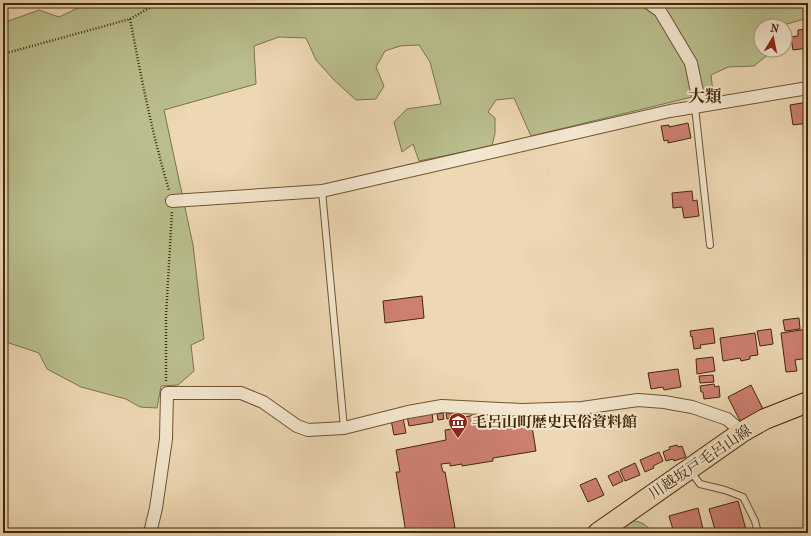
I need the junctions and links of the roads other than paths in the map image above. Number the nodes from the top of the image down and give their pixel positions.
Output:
1 (649, 3) edge
2 (808, 88) edge
3 (697, 106) junction
4 (322, 191) junction
5 (172, 201) dead end
6 (710, 245) dead end
7 (808, 402) edge
8 (344, 428) junction
9 (742, 432) junction
10 (688, 469) junction
11 (150, 533) edge
12 (598, 533) edge
13 (758, 533) edge

1 - 3 street
2 - 3 street
3 - 4 street
3 - 6 lane
4 - 5 street
4 - 8 lane
7 - 9 main road, 川越坂戸毛呂山線
8 - 9 street
8 - 11 street
9 - 10 main road, 川越坂戸毛呂山線
10 - 12 main road, 川越坂戸毛呂山線
10 - 13 lane

